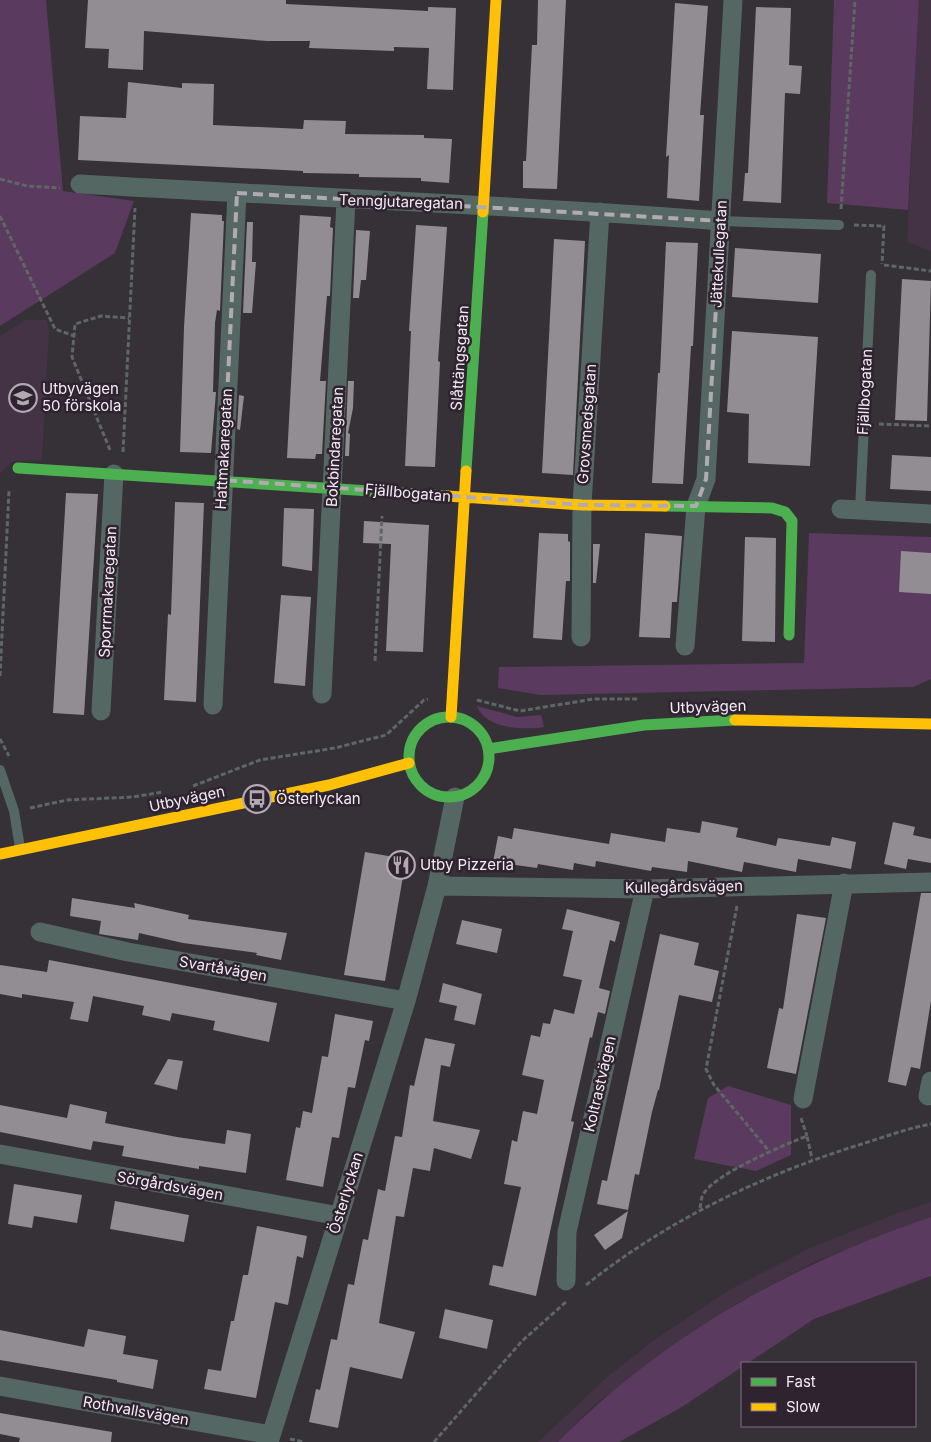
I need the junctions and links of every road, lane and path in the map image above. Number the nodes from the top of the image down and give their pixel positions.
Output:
1 (496, 0) edge
2 (733, 0) edge
3 (855, 0) edge
4 (0, 179) edge
5 (80, 184) joint
6 (136, 186) junction
7 (237, 194) junction
8 (346, 200) junction
9 (484, 205) junction
10 (600, 212) junction
11 (0, 216) edge
12 (721, 221) junction
13 (839, 225) junction
14 (882, 265) junction
15 (931, 271) edge
16 (871, 275) joint
17 (129, 318) junction
18 (74, 336) junction
19 (864, 424) junction
20 (931, 426) edge
21 (18, 468) joint
22 (120, 470) junction
23 (223, 480) junction
24 (333, 487) junction
25 (385, 491) junction
26 (466, 498) junction
27 (582, 505) junction
28 (696, 506) junction
29 (841, 509) dead end
30 (860, 510) junction
31 (931, 514) edge
32 (789, 635) dead end
33 (581, 637) dead end
34 (685, 646) dead end
35 (375, 661) dead end
36 (0, 676) edge
37 (322, 694) dead end
38 (213, 706) dead end
39 (101, 711) dead end
40 (451, 717) junction
41 (931, 724) edge
42 (488, 749) junction
43 (409, 763) junction
44 (0, 770) edge
45 (172, 790) dead end
46 (455, 797) junction
47 (14, 811) junction
48 (20, 849) junction
49 (0, 854) edge
50 (844, 882) junction
51 (931, 882) edge
52 (437, 886) junction
53 (741, 886) junction
54 (645, 888) junction
55 (40, 932) dead end
56 (406, 1001) junction
57 (803, 1099) dead end
58 (931, 1124) edge
59 (769, 1151) junction
60 (0, 1154) edge
61 (812, 1159) junction
62 (700, 1209) junction
63 (339, 1216) junction
64 (573, 1285) joint
65 (567, 1301) dead end
66 (0, 1386) edge
67 (270, 1438) edge
68 (434, 1442) edge

1 - 9 street, Slåttängsgatan
2 - 12 street, Jättekullegatan
3 - 13 path
4 - 5 path
5 - 6 street, Tenngjutaregatan
6 - 7 street, Tenngjutaregatan
6 - 17 path
7 - 8 street, Tenngjutaregatan
7 - 23 street, Hattmakaregatan
8 - 9 street, Tenngjutaregatan
8 - 24 street, Bokbindaregatan
9 - 10 street, Tenngjutaregatan
9 - 26 street, Slåttängsgatan
10 - 12 street, Tenngjutaregatan
10 - 27 street, Grovsmedsgatan
11 - 18 path
12 - 13 lane
12 - 28 street, Jättekullegatan
13 - 14 path
14 - 15 path
14 - 16 path
16 - 19 lane, Fjällbogatan
17 - 18 path
17 - 22 path
18 - 22 path
19 - 20 path
19 - 30 lane, Fjällbogatan
21 - 22 street, Fjällbogatan
21 - 36 path
22 - 23 street, Fjällbogatan
22 - 39 street, Sporrmakaregatan
23 - 24 street, Fjällbogatan
23 - 38 street, Hattmakaregatan
24 - 25 street, Fjällbogatan
24 - 37 street, Bokbindaregatan
25 - 26 street, Fjällbogatan
25 - 35 path
26 - 27 street, Fjällbogatan
26 - 40 street, Slåttängsgatan
27 - 28 street, Fjällbogatan
27 - 33 street, Grovsmedsgatan
28 - 32 street, Fjällbogatan
28 - 34 street, Jättekullegatan
29 - 30 street
30 - 31 street
40 - 42 street
40 - 43 street
41 - 42 street, Utbyvägen
42 - 46 street
43 - 46 street
43 - 48 street, Utbyvägen
44 - 47 lane
45 - 47 path
46 - 52 street, Österlyckan
47 - 48 lane
48 - 49 street, Utbyvägen
50 - 51 street, Kullegårdsvägen
50 - 53 street, Kullegårdsvägen
50 - 57 street
52 - 54 street, Kullegårdsvägen
52 - 56 street, Österlyckan
53 - 54 street, Kullegårdsvägen
53 - 59 path
54 - 64 street, Koltrastvägen
55 - 56 street, Svartåvägen
56 - 63 street, Österlyckan
58 - 61 path
59 - 61 path
59 - 62 path
60 - 63 street, Sörgårdsvägen
61 - 62 path
62 - 64 path
63 - 67 street, Österlyckan
65 - 68 path
66 - 67 street, Rothvallsvägen

